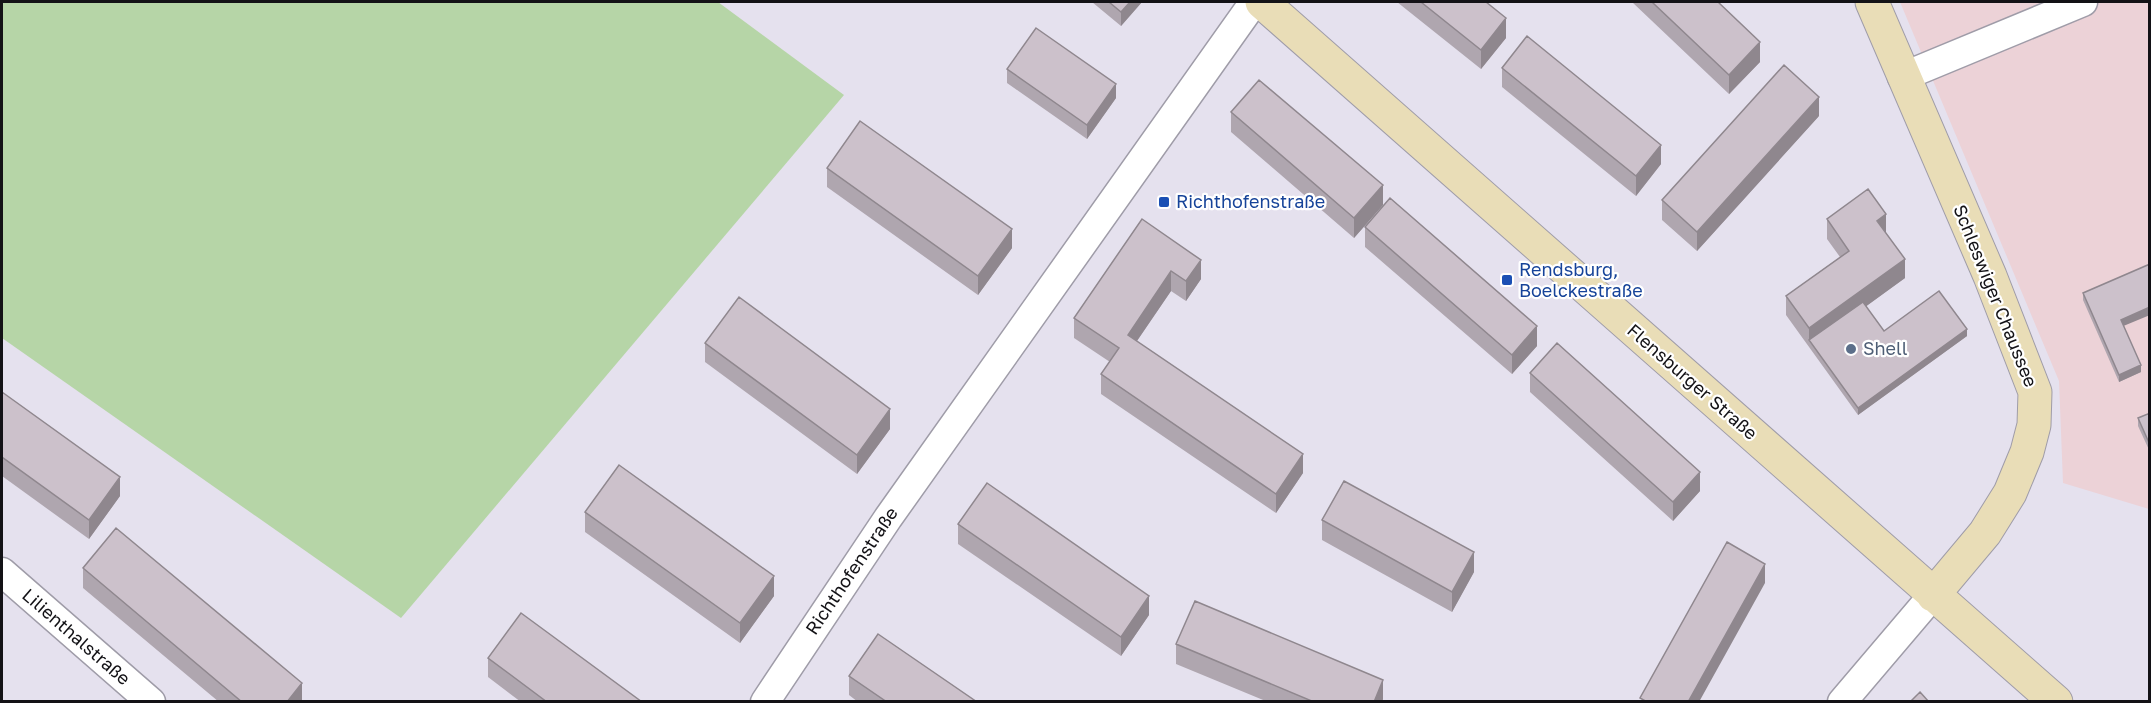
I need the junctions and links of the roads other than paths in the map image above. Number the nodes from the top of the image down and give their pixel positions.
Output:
1 (1254, 2) edge
2 (1262, 2) edge
3 (1872, 2) edge
4 (2083, 2) edge
5 (1902, 77) junction
6 (2, 572) edge
7 (1934, 595) junction
8 (152, 702) edge
9 (765, 702) edge
10 (1842, 702) edge
11 (2056, 702) edge

1 - 9 street, Richthofenstraße
2 - 7 main road, Flensburger Straße
3 - 5 main road, Schleswiger Chaussee
4 - 5 street
5 - 7 main road, Schleswiger Chaussee
6 - 8 street, Lilienthalstraße
7 - 10 street
7 - 11 main road

